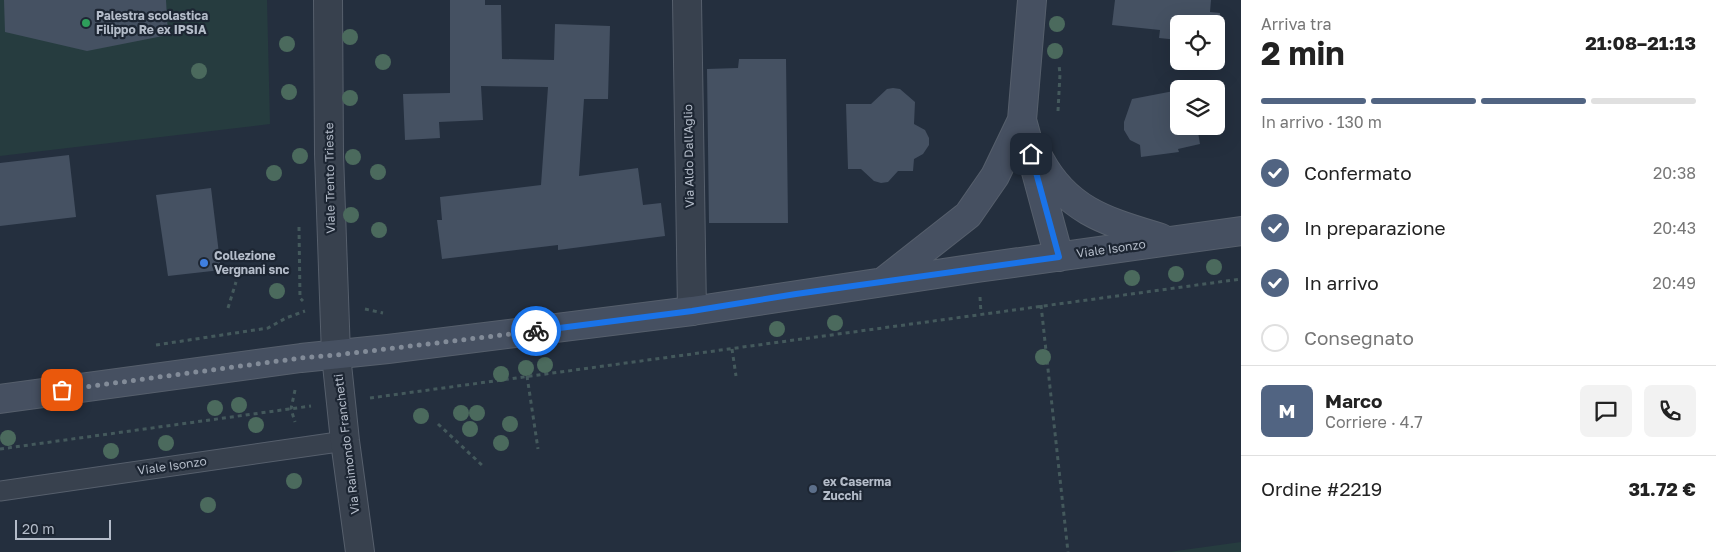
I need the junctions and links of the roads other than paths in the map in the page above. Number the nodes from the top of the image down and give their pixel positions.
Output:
1 (328, 0) edge
2 (687, 0) edge
3 (1032, 0) edge
4 (1022, 120) junction
5 (1241, 231) edge
6 (1170, 241) junction
7 (1059, 257) junction
8 (883, 282) junction
9 (692, 311) junction
10 (336, 355) junction
11 (0, 399) edge
12 (336, 442) junction
13 (0, 491) edge
14 (344, 552) edge
15 (360, 552) edge

1 - 10 street, Viale Trento Trieste
2 - 9 street, Via Aldo Dall'Aglio
3 - 4 main road
4 - 6 main road
4 - 7 main road
4 - 8 main road
5 - 6 main road, Viale Isonzo
6 - 7 main road, Viale Isonzo
7 - 8 main road, Viale Isonzo
8 - 9 main road, Viale Isonzo
9 - 10 main road, Viale Isonzo
10 - 11 main road, Viale Isonzo
10 - 12 street, Via Raimondo Franchetti
12 - 13 lane, Viale Isonzo
12 - 14 street, Via Raimondo Franchetti
12 - 15 street, Via Raimondo Franchetti

